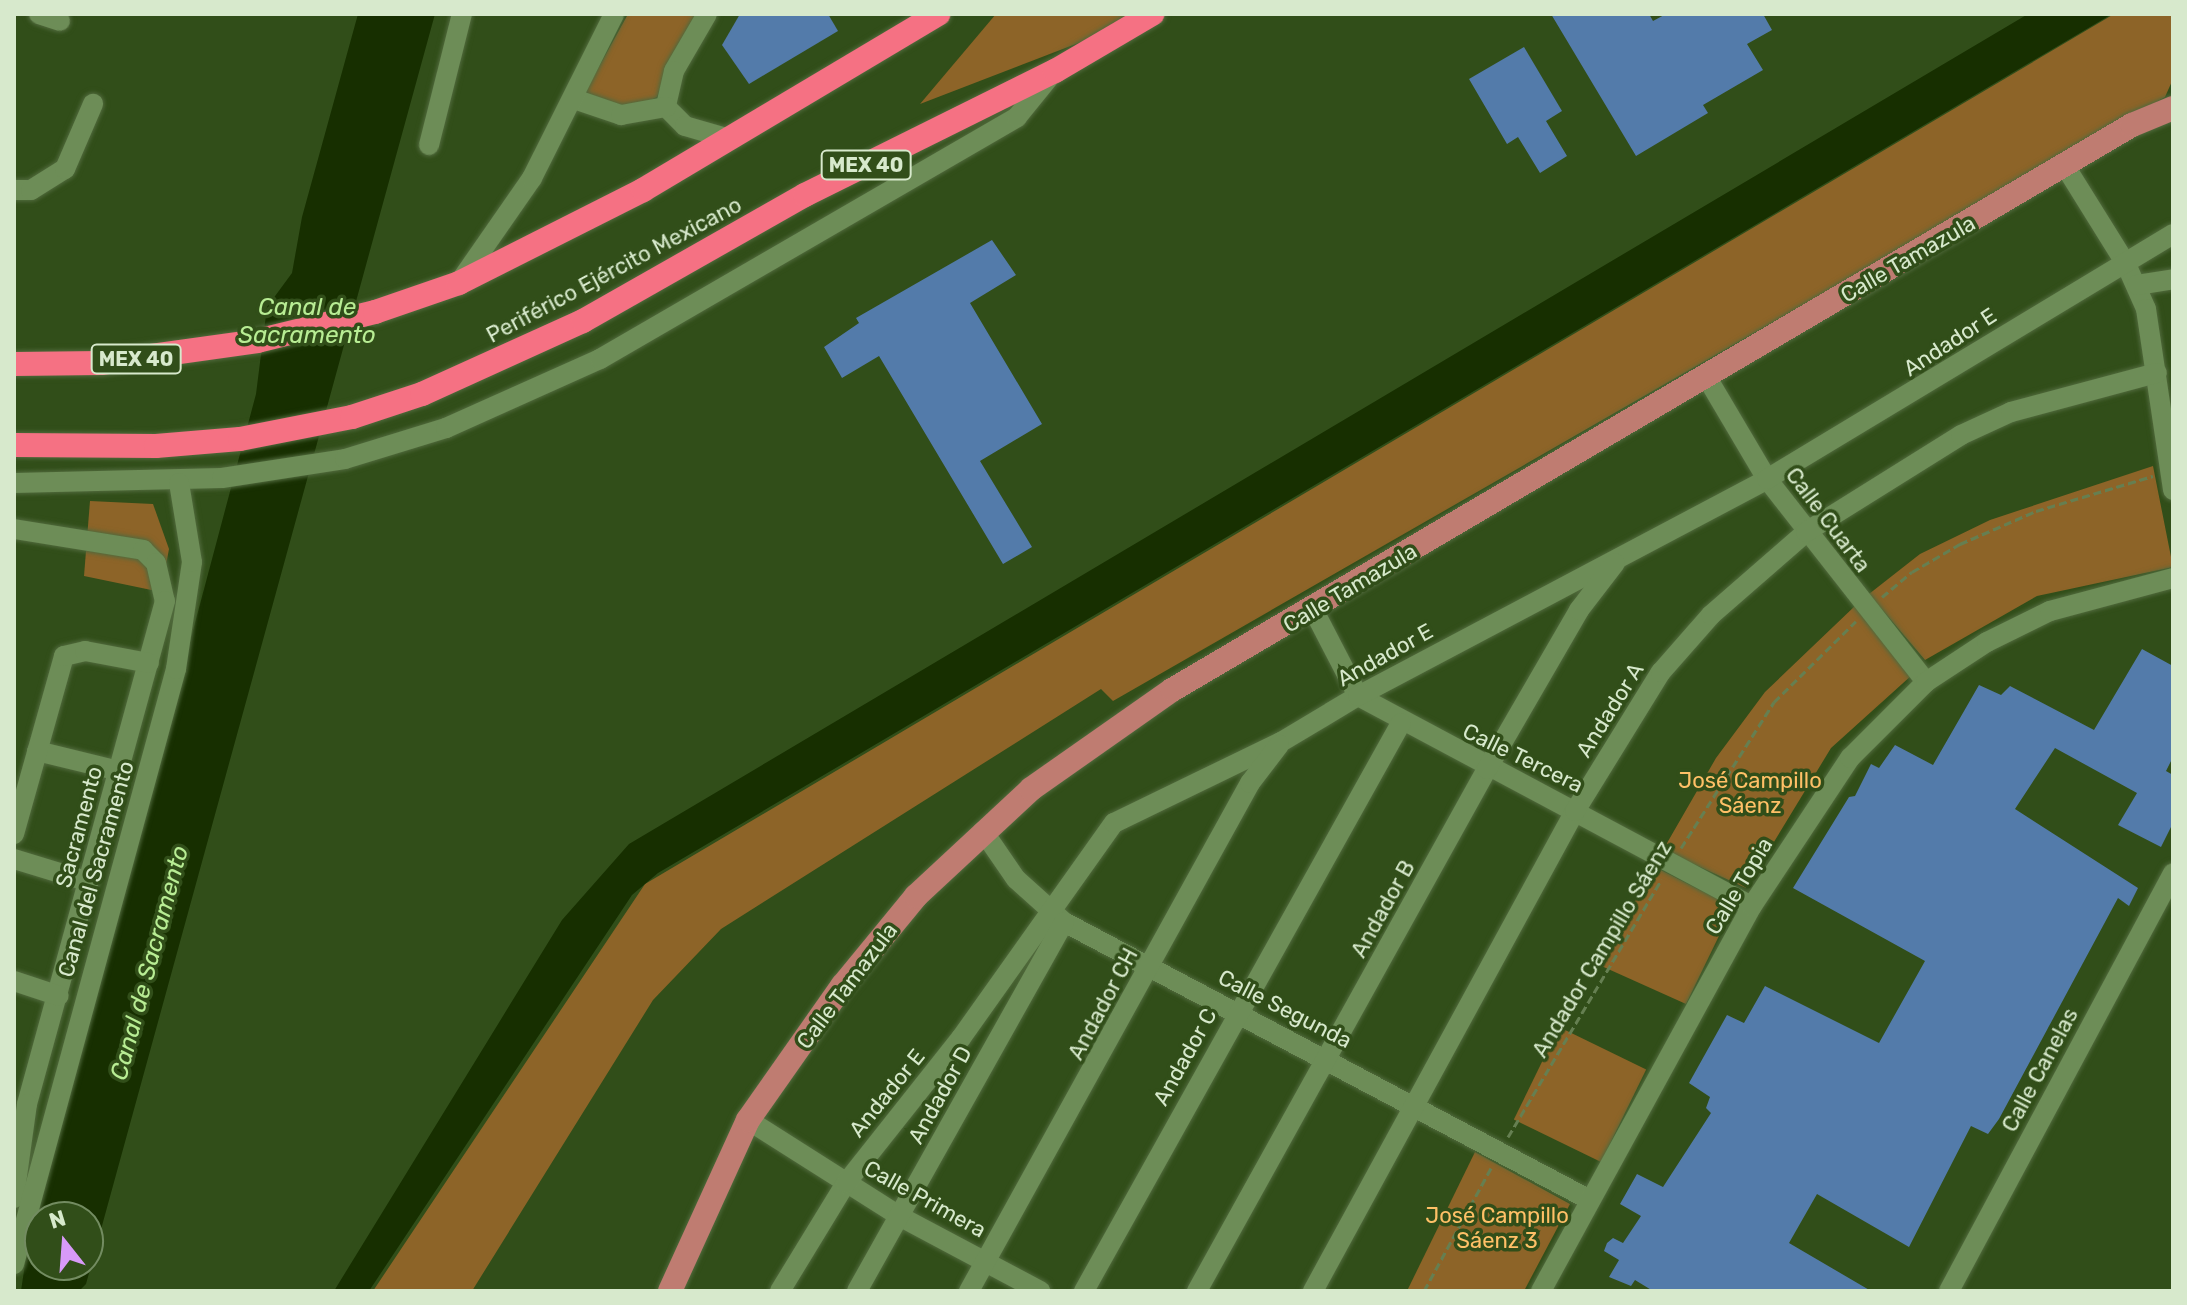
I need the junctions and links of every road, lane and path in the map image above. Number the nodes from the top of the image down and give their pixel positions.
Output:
1 (39, 14) edge
2 (462, 14) edge
3 (614, 14) edge
4 (707, 14) edge
5 (938, 14) edge
6 (1152, 14) edge
7 (60, 21) dead end
8 (1055, 71) junction
9 (574, 99) junction
10 (93, 104) dead end
11 (666, 107) junction
12 (2173, 108) edge
13 (730, 139) junction
14 (429, 145) dead end
15 (2065, 166) junction
16 (14, 190) edge
17 (2173, 234) edge
18 (2126, 264) junction
19 (2173, 279) edge
20 (459, 283) junction
21 (2137, 285) junction
22 (14, 364) edge
23 (1706, 376) junction
24 (2163, 384) edge
25 (14, 445) edge
26 (1767, 479) junction
27 (2172, 481) edge
28 (14, 483) edge
29 (179, 483) junction
30 (14, 529) edge
31 (1806, 532) junction
32 (1621, 556) junction
33 (2173, 578) edge
34 (1314, 611) junction
35 (1866, 611) junction
36 (149, 663) junction
37 (1926, 682) junction
38 (1358, 696) junction
39 (1401, 723) junction
40 (1281, 742) junction
41 (37, 751) junction
42 (1487, 769) junction
43 (119, 771) junction
44 (1575, 811) junction
45 (983, 831) junction
46 (14, 834) edge
47 (14, 859) edge
48 (1669, 866) junction
49 (2173, 873) edge
50 (89, 882) junction
51 (1752, 906) junction
52 (1056, 917) junction
53 (1149, 967) junction
54 (14, 981) edge
55 (59, 996) junction
56 (1237, 1011) junction
57 (961, 1038) junction
58 (989, 1056) junction
59 (1329, 1058) junction
60 (20, 1102) edge
61 (1414, 1103) junction
62 (748, 1120) junction
63 (1498, 1155) junction
64 (846, 1183) junction
65 (14, 1198) edge
66 (1590, 1200) junction
67 (899, 1216) junction
68 (691, 1246) junction
69 (986, 1260) junction
70 (14, 1261) edge
71 (670, 1291) edge
72 (682, 1291) edge
73 (780, 1291) edge
74 (857, 1291) edge
75 (969, 1291) edge
76 (1040, 1291) edge
77 (1084, 1291) edge
78 (1197, 1291) edge
79 (1313, 1291) edge
80 (1424, 1291) edge
81 (1541, 1291) edge
82 (1949, 1291) edge

1 - 7 street
2 - 14 street
3 - 9 street
4 - 11 street
5 - 13 highway, MEX 40
6 - 8 highway, Periférico Ejército Mexicano / MEX 40
8 - 25 highway, Periférico Ejército Mexicano / MEX 40
8 - 29 street
9 - 11 street
9 - 20 street
10 - 16 street
11 - 13 street
12 - 15 main road, Calle Tamazula
13 - 20 highway, MEX 40
15 - 18 street
15 - 23 main road, Calle Tamazula
17 - 18 street, Andador E
18 - 21 street
18 - 26 street, Andador E
19 - 21 street
20 - 22 highway, MEX 40
21 - 24 street
23 - 26 street, Calle Cuarta
23 - 34 main road, Calle Tamazula
24 - 27 street
24 - 31 street, Andador A
26 - 31 street, Calle Cuarta
26 - 32 street, Andador E
27 - 35 path, Andador Campillo Sáenz
28 - 29 street
29 - 70 street, Canal del Sacramento
30 - 36 street, Sacramento
31 - 35 street, Calle Cuarta
31 - 44 street, Andador A
32 - 38 street, Andador E
32 - 42 street, Andador B
33 - 37 street, Calle Topia
34 - 38 street
34 - 45 main road, Calle Tamazula
35 - 37 street, Calle Cuarta
35 - 48 path, Andador Campillo Sáenz
36 - 41 street
36 - 43 street, Sacramento
37 - 51 street, Calle Topia
38 - 39 street, Calle Tercera
38 - 40 street, Andador E
39 - 42 street, Calle Tercera
39 - 56 street, Andador C
40 - 52 street, Andador E
40 - 53 street, Andador CH
41 - 43 street
41 - 46 street
42 - 44 street, Calle Tercera
42 - 59 street, Andador B
43 - 50 street, Sacramento
44 - 48 street, Calle Tercera
44 - 61 street, Andador A
45 - 52 street, Calle Segunda
45 - 62 main road, Calle Tamazula
47 - 50 street
48 - 51 street, Calle Tercera
48 - 63 path, Andador Campillo Sáenz
49 - 82 street, Calle Canelas
50 - 55 street, Sacramento
51 - 66 street, Calle Topia
52 - 53 street, Calle Segunda
52 - 57 street, Andador E
52 - 58 street, Andador D
53 - 56 street, Calle Segunda
53 - 69 street, Andador CH
54 - 55 street
55 - 60 street, Sacramento
56 - 59 street, Calle Segunda
56 - 77 street, Andador C
57 - 58 street
57 - 64 street, Andador E
58 - 67 street, Andador D
59 - 61 street, Calle Segunda
59 - 78 street, Andador B
60 - 65 street, Sacramento
61 - 63 street, Calle Segunda
61 - 79 street, Andador A
62 - 64 street, Calle Primera
62 - 68 main road, Calle Tamazula
63 - 66 street, Calle Segunda
63 - 80 path, Andador Campillo Sáenz
64 - 67 street, Calle Primera
64 - 73 street, Andador E
66 - 81 street, Calle Topia
67 - 69 street, Calle Primera
67 - 74 street, Andador D
68 - 71 main road
68 - 72 main road
69 - 75 street, Andador CH
69 - 76 street, Calle Primera

